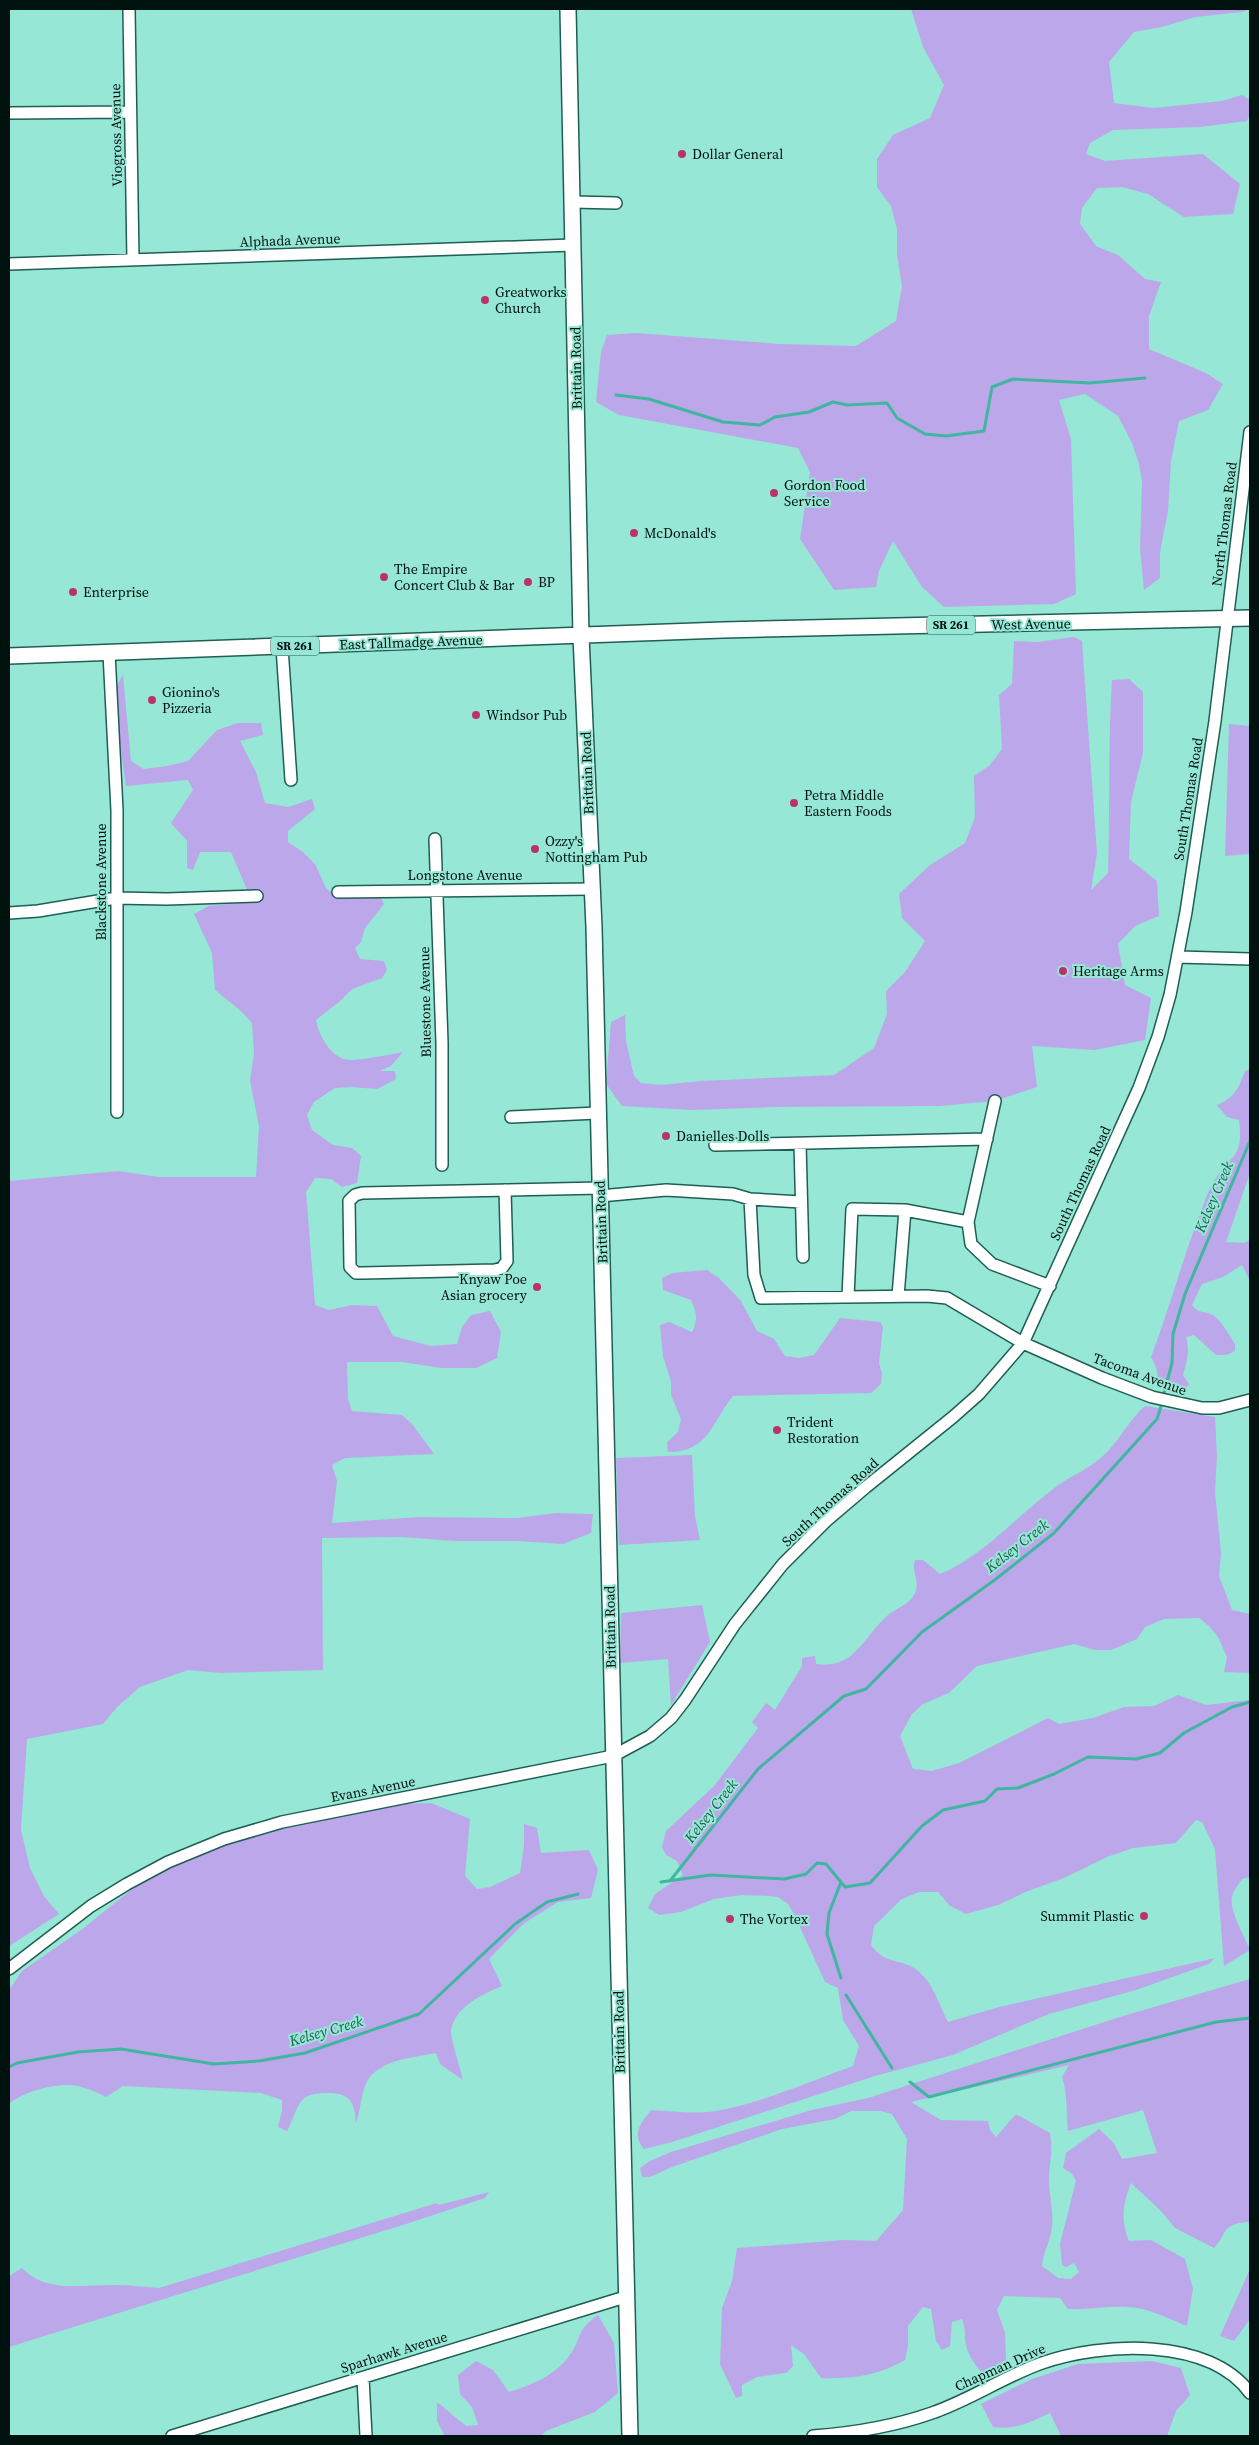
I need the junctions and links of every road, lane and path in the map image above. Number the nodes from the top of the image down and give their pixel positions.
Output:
1 (129, 9) edge
2 (568, 9) edge
3 (129, 112) junction
4 (9, 113) edge
5 (574, 202) junction
6 (616, 203) dead end
7 (573, 244) junction
8 (133, 260) junction
9 (9, 264) edge
10 (1250, 432) edge
11 (1250, 618) edge
12 (1228, 620) junction
13 (723, 630) joint
14 (581, 636) junction
15 (282, 646) junction
16 (109, 653) junction
17 (9, 656) edge
18 (291, 780) dead end
19 (435, 838) dead end
20 (591, 889) junction
21 (436, 891) junction
22 (338, 892) dead end
23 (257, 896) dead end
24 (116, 898) junction
25 (9, 913) edge
26 (1178, 957) junction
27 (1250, 959) edge
28 (995, 1101) dead end
29 (117, 1112) dead end
30 (597, 1113) junction
31 (511, 1117) dead end
32 (987, 1139) junction
33 (800, 1144) junction
34 (715, 1145) dead end
35 (442, 1165) dead end
36 (505, 1190) junction
37 (600, 1192) junction
38 (750, 1199) junction
39 (802, 1202) junction
40 (905, 1210) junction
41 (968, 1222) junction
42 (803, 1256) dead end
43 (1050, 1286) junction
44 (898, 1296) junction
45 (848, 1297) junction
46 (1023, 1343) junction
47 (1250, 1400) edge
48 (727, 1637) joint
49 (613, 1756) junction
50 (9, 1969) edge
51 (625, 2297) junction
52 (363, 2378) junction
53 (1250, 2393) edge
54 (172, 2436) edge
55 (366, 2436) edge
56 (630, 2436) edge
57 (813, 2436) edge

1 - 3 street, Viogross Avenue
2 - 5 main road, Brittain Road
3 - 4 street
3 - 8 street, Viogross Avenue
5 - 6 street
5 - 7 main road, Brittain Road
7 - 8 street, Alphada Avenue
7 - 14 main road, Brittain Road
8 - 9 street, Alphada Avenue
10 - 12 street, North Thomas Road
11 - 12 main road, West Avenue / SR 261
12 - 13 main road, West Avenue / SR 261
12 - 26 street, South Thomas Road
13 - 14 main road, East Tallmadge Avenue / SR 261
14 - 15 main road, East Tallmadge Avenue / SR 261
14 - 20 main road, Brittain Road
15 - 16 main road, East Tallmadge Avenue / SR 261
15 - 18 street
16 - 17 main road, East Tallmadge Avenue / SR 261
16 - 24 street, Blackstone Avenue
19 - 21 street, Bluestone Avenue
20 - 21 street, Longstone Avenue
20 - 30 main road, Brittain Road
21 - 22 street, Longstone Avenue
21 - 35 street, Bluestone Avenue
23 - 24 street
24 - 25 street
24 - 29 street, Blackstone Avenue
26 - 27 street
26 - 43 street, South Thomas Road
28 - 32 street
30 - 31 street
30 - 37 main road, Brittain Road
32 - 33 street
32 - 41 street
33 - 34 street
33 - 39 street
36 - 36 street
36 - 37 street
37 - 38 street
37 - 49 main road, Brittain Road
38 - 39 street
38 - 45 street, Tacoma Avenue
39 - 42 street
40 - 41 street
40 - 44 street
40 - 45 street
41 - 43 street
43 - 46 street, South Thomas Road
44 - 45 street, Tacoma Avenue
44 - 46 street, Tacoma Avenue
46 - 47 street, Tacoma Avenue
46 - 48 street, South Thomas Road
48 - 49 street, Evans Avenue
49 - 50 street, Evans Avenue
49 - 51 main road, Brittain Road
51 - 52 street, Sparhawk Avenue
51 - 56 main road, Brittain Road
52 - 54 street, Sparhawk Avenue
52 - 55 street
53 - 57 street, Chapman Drive

